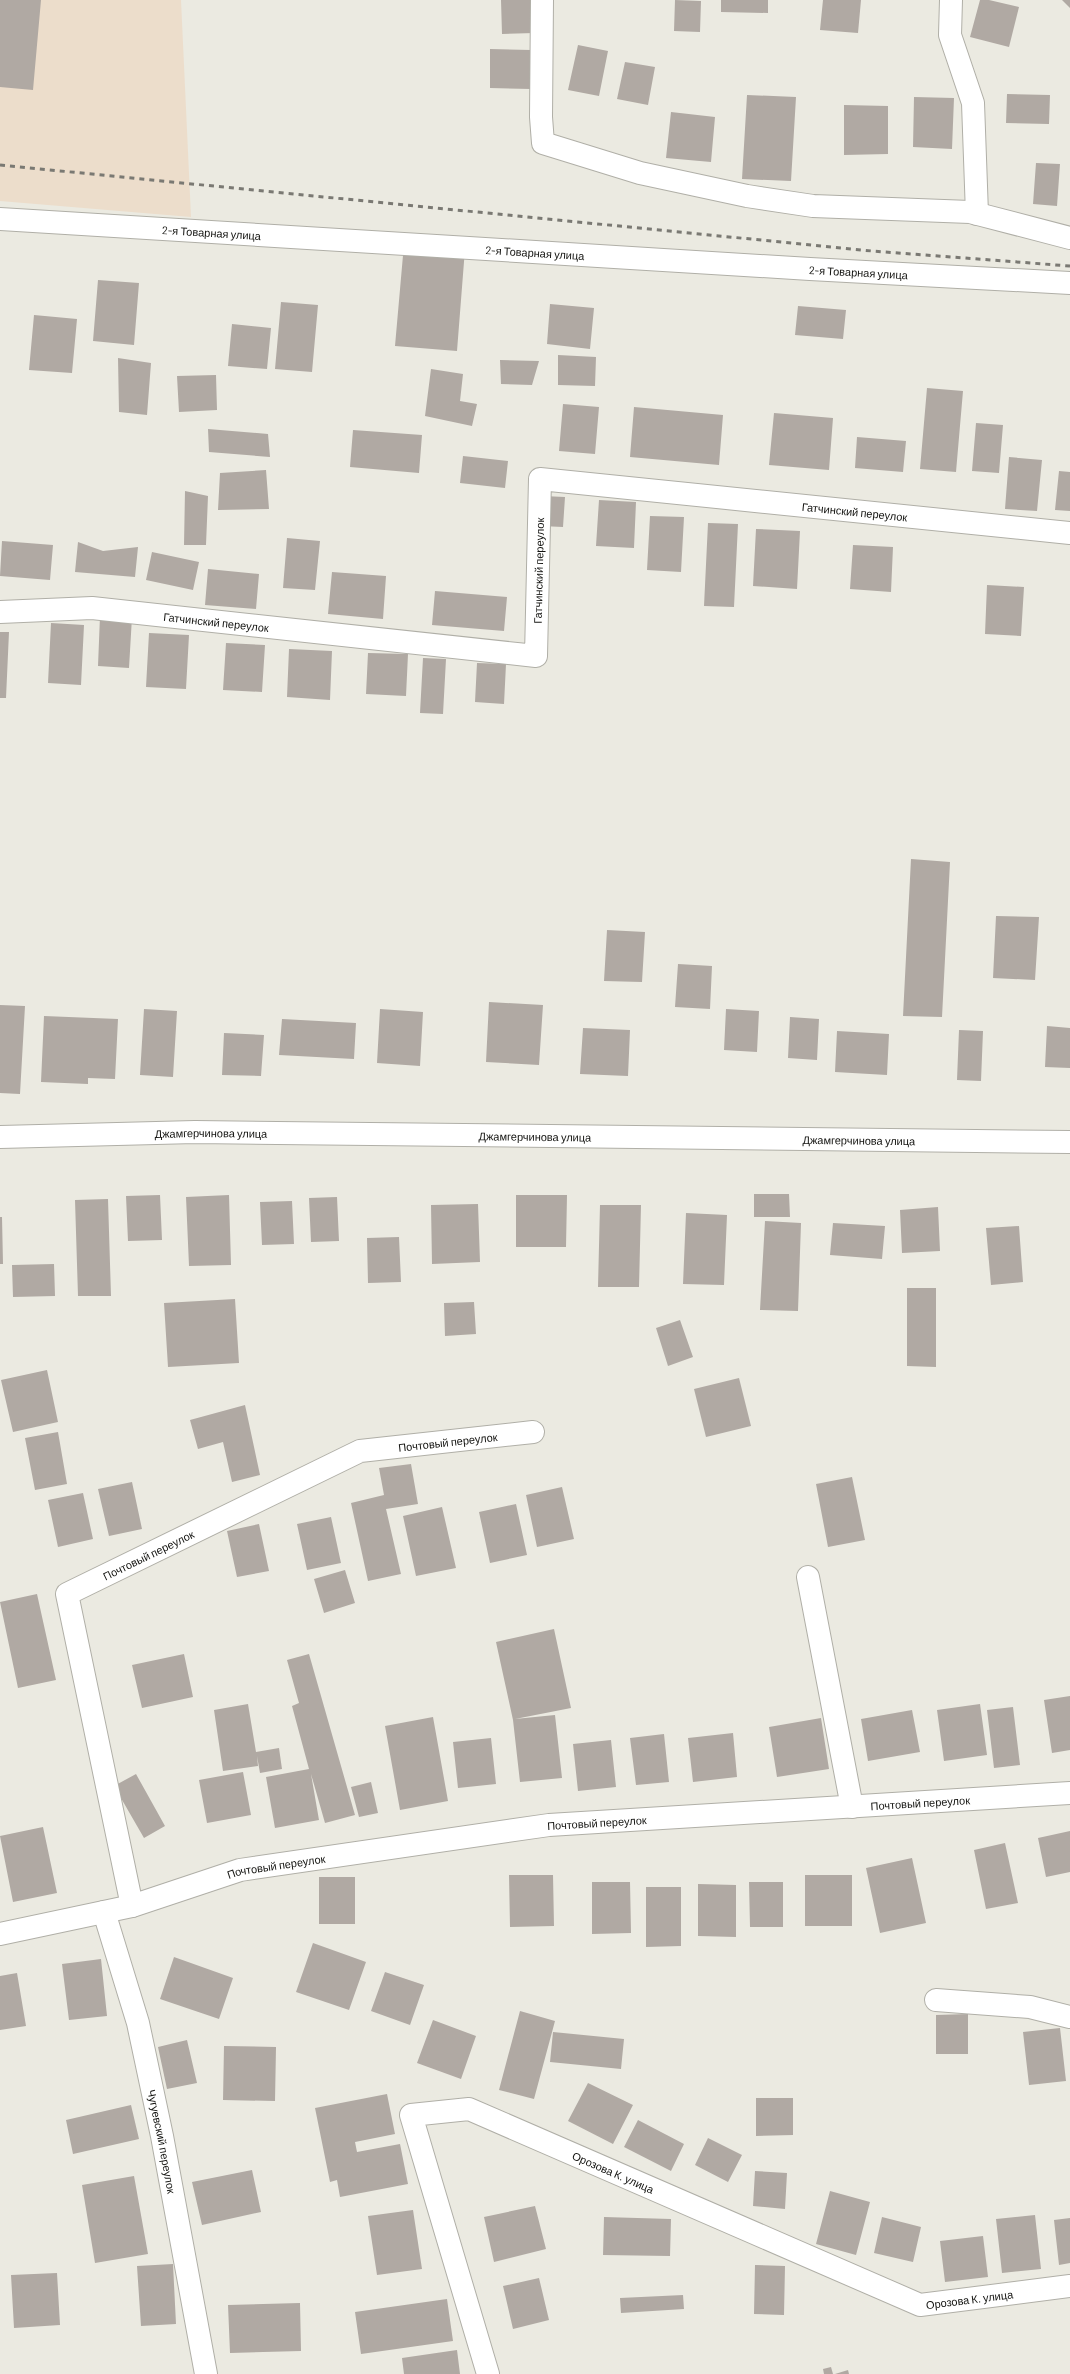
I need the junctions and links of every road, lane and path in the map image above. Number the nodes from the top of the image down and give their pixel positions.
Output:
1 (542, 0) edge
2 (952, 0) edge
3 (977, 214) junction
4 (0, 219) edge
5 (1070, 238) edge
6 (1070, 283) edge
7 (1070, 533) edge
8 (0, 612) edge
9 (0, 1137) edge
10 (1070, 1142) edge
11 (532, 1432) dead end
12 (808, 1577) dead end
13 (1070, 1794) edge
14 (852, 1807) junction
15 (132, 1906) junction
16 (104, 1912) junction
17 (0, 1934) edge
18 (936, 2000) dead end
19 (1070, 2017) edge
20 (1070, 2286) edge
21 (206, 2374) edge
22 (488, 2374) edge

1 - 3 street
2 - 3 street
3 - 5 street
4 - 6 street, 2-я Товарная улица
7 - 8 street, Гатчинский переулок
9 - 10 street, Джамгерчинова улица
11 - 15 street, Почтовый переулок
12 - 14 street
13 - 14 street, Почтовый переулок
14 - 15 street, Почтовый переулок
15 - 16 street, Почтовый переулок
16 - 17 street, Почтовый переулок
16 - 21 street, Чугуевский переулок
18 - 19 street
20 - 22 street, Орозова К. улица

